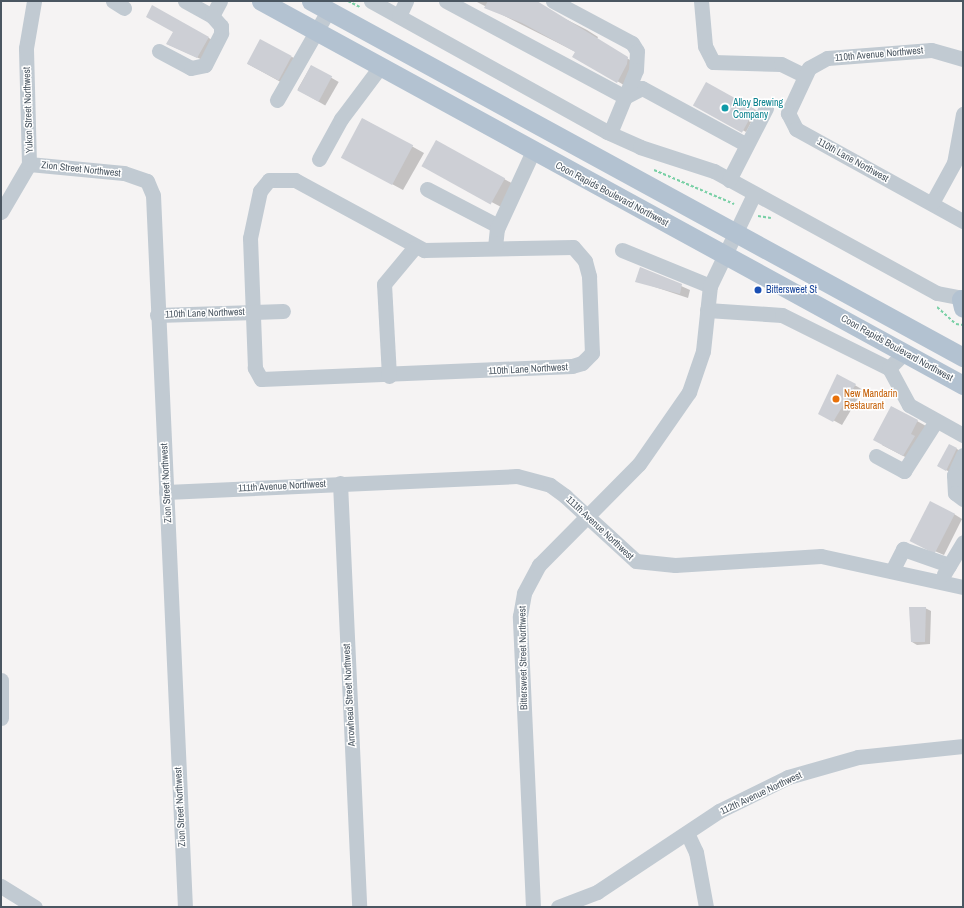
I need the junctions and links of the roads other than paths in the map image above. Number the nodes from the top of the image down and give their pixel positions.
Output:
1 (34, 1) edge
2 (185, 1) edge
3 (220, 1) edge
4 (261, 1) edge
5 (311, 1) edge
6 (371, 1) edge
7 (406, 1) edge
8 (446, 1) edge
9 (553, 1) edge
10 (701, 1) edge
11 (328, 11) junction
12 (212, 16) junction
13 (399, 16) junction
14 (317, 32) junction
15 (159, 51) dead end
16 (963, 60) edge
17 (380, 67) junction
18 (804, 75) junction
19 (626, 97) junction
20 (276, 100) dead end
21 (766, 108) dead end
22 (963, 114) edge
23 (610, 133) junction
24 (747, 145) junction
25 (533, 151) junction
26 (319, 159) dead end
27 (29, 164) junction
28 (729, 180) junction
29 (426, 189) dead end
30 (754, 194) junction
31 (932, 203) junction
32 (1, 212) edge
33 (963, 221) edge
34 (498, 226) junction
35 (734, 233) junction
36 (495, 247) junction
37 (414, 248) junction
38 (622, 250) dead end
39 (724, 254) junction
40 (710, 286) junction
41 (707, 310) junction
42 (283, 311) dead end
43 (962, 311) edge
44 (253, 312) junction
45 (158, 315) junction
46 (904, 353) junction
47 (963, 357) edge
48 (889, 368) junction
49 (389, 376) junction
50 (963, 385) edge
51 (936, 421) junction
52 (963, 435) edge
53 (963, 455) edge
54 (876, 456) dead end
55 (340, 483) junction
56 (166, 492) junction
57 (963, 499) edge
58 (589, 516) junction
59 (963, 542) edge
60 (949, 566) junction
61 (892, 572) junction
62 (940, 582) junction
63 (963, 587) edge
64 (1, 680) edge
65 (1, 718) edge
66 (963, 746) edge
67 (687, 833) junction
68 (1, 886) edge
69 (35, 907) edge
70 (185, 907) edge
71 (359, 907) edge
72 (533, 907) edge
73 (558, 907) edge
74 (706, 907) edge

1 - 27 street, Yukon Street Northwest
2 - 12 street
3 - 12 street
4 - 14 main road, Coon Rapids Boulevard Northwest
5 - 11 main road
6 - 13 street
7 - 13 street
8 - 19 street
9 - 19 street
10 - 18 street
11 - 14 street
11 - 35 main road
12 - 15 street
13 - 23 street
14 - 17 main road, Coon Rapids Boulevard Northwest
14 - 20 street
16 - 18 street, 110th Avenue Northwest
17 - 25 main road, Coon Rapids Boulevard Northwest
17 - 26 street
18 - 31 street, 110th Lane Northwest
19 - 23 street
19 - 24 street
21 - 24 street
22 - 31 street
23 - 28 street
24 - 28 street
25 - 34 street
25 - 39 main road, Coon Rapids Boulevard Northwest
27 - 32 street, Yukon Street Northwest
27 - 45 street, Zion Street Northwest
28 - 30 street
29 - 34 street
30 - 35 street, Bittersweet Street Northwest
30 - 43 street
31 - 33 street, 110th Lane Northwest
34 - 36 street
35 - 39 street, Bittersweet Street Northwest
35 - 47 main road
36 - 37 street, 110th Lane Northwest
36 - 49 street, 110th Lane Northwest
37 - 44 street, 110th Lane Northwest
37 - 49 street
38 - 40 street
39 - 40 street, Bittersweet Street Northwest
39 - 46 main road, Coon Rapids Boulevard Northwest
40 - 41 street, Bittersweet Street Northwest
41 - 48 street
41 - 58 street, Bittersweet Street Northwest
42 - 44 street
44 - 45 street, 110th Lane Northwest
44 - 49 street, 110th Lane Northwest
45 - 56 street, Zion Street Northwest
46 - 48 street
46 - 50 main road, Coon Rapids Boulevard Northwest
48 - 51 street
51 - 52 street
51 - 54 street
53 - 57 street
55 - 56 street, 111th Avenue Northwest
55 - 58 street, 111th Avenue Northwest
55 - 71 street, Arrowhead Street Northwest
56 - 70 street, Zion Street Northwest
58 - 61 street, 111th Avenue Northwest
58 - 72 street, Bittersweet Street Northwest
59 - 60 street
60 - 61 street
60 - 62 street
61 - 62 street, 111th Avenue Northwest
62 - 63 street, 111th Avenue Northwest
64 - 65 street
66 - 67 street, 112th Avenue Northwest
67 - 73 street, 112th Avenue Northwest
67 - 74 street
68 - 69 street

